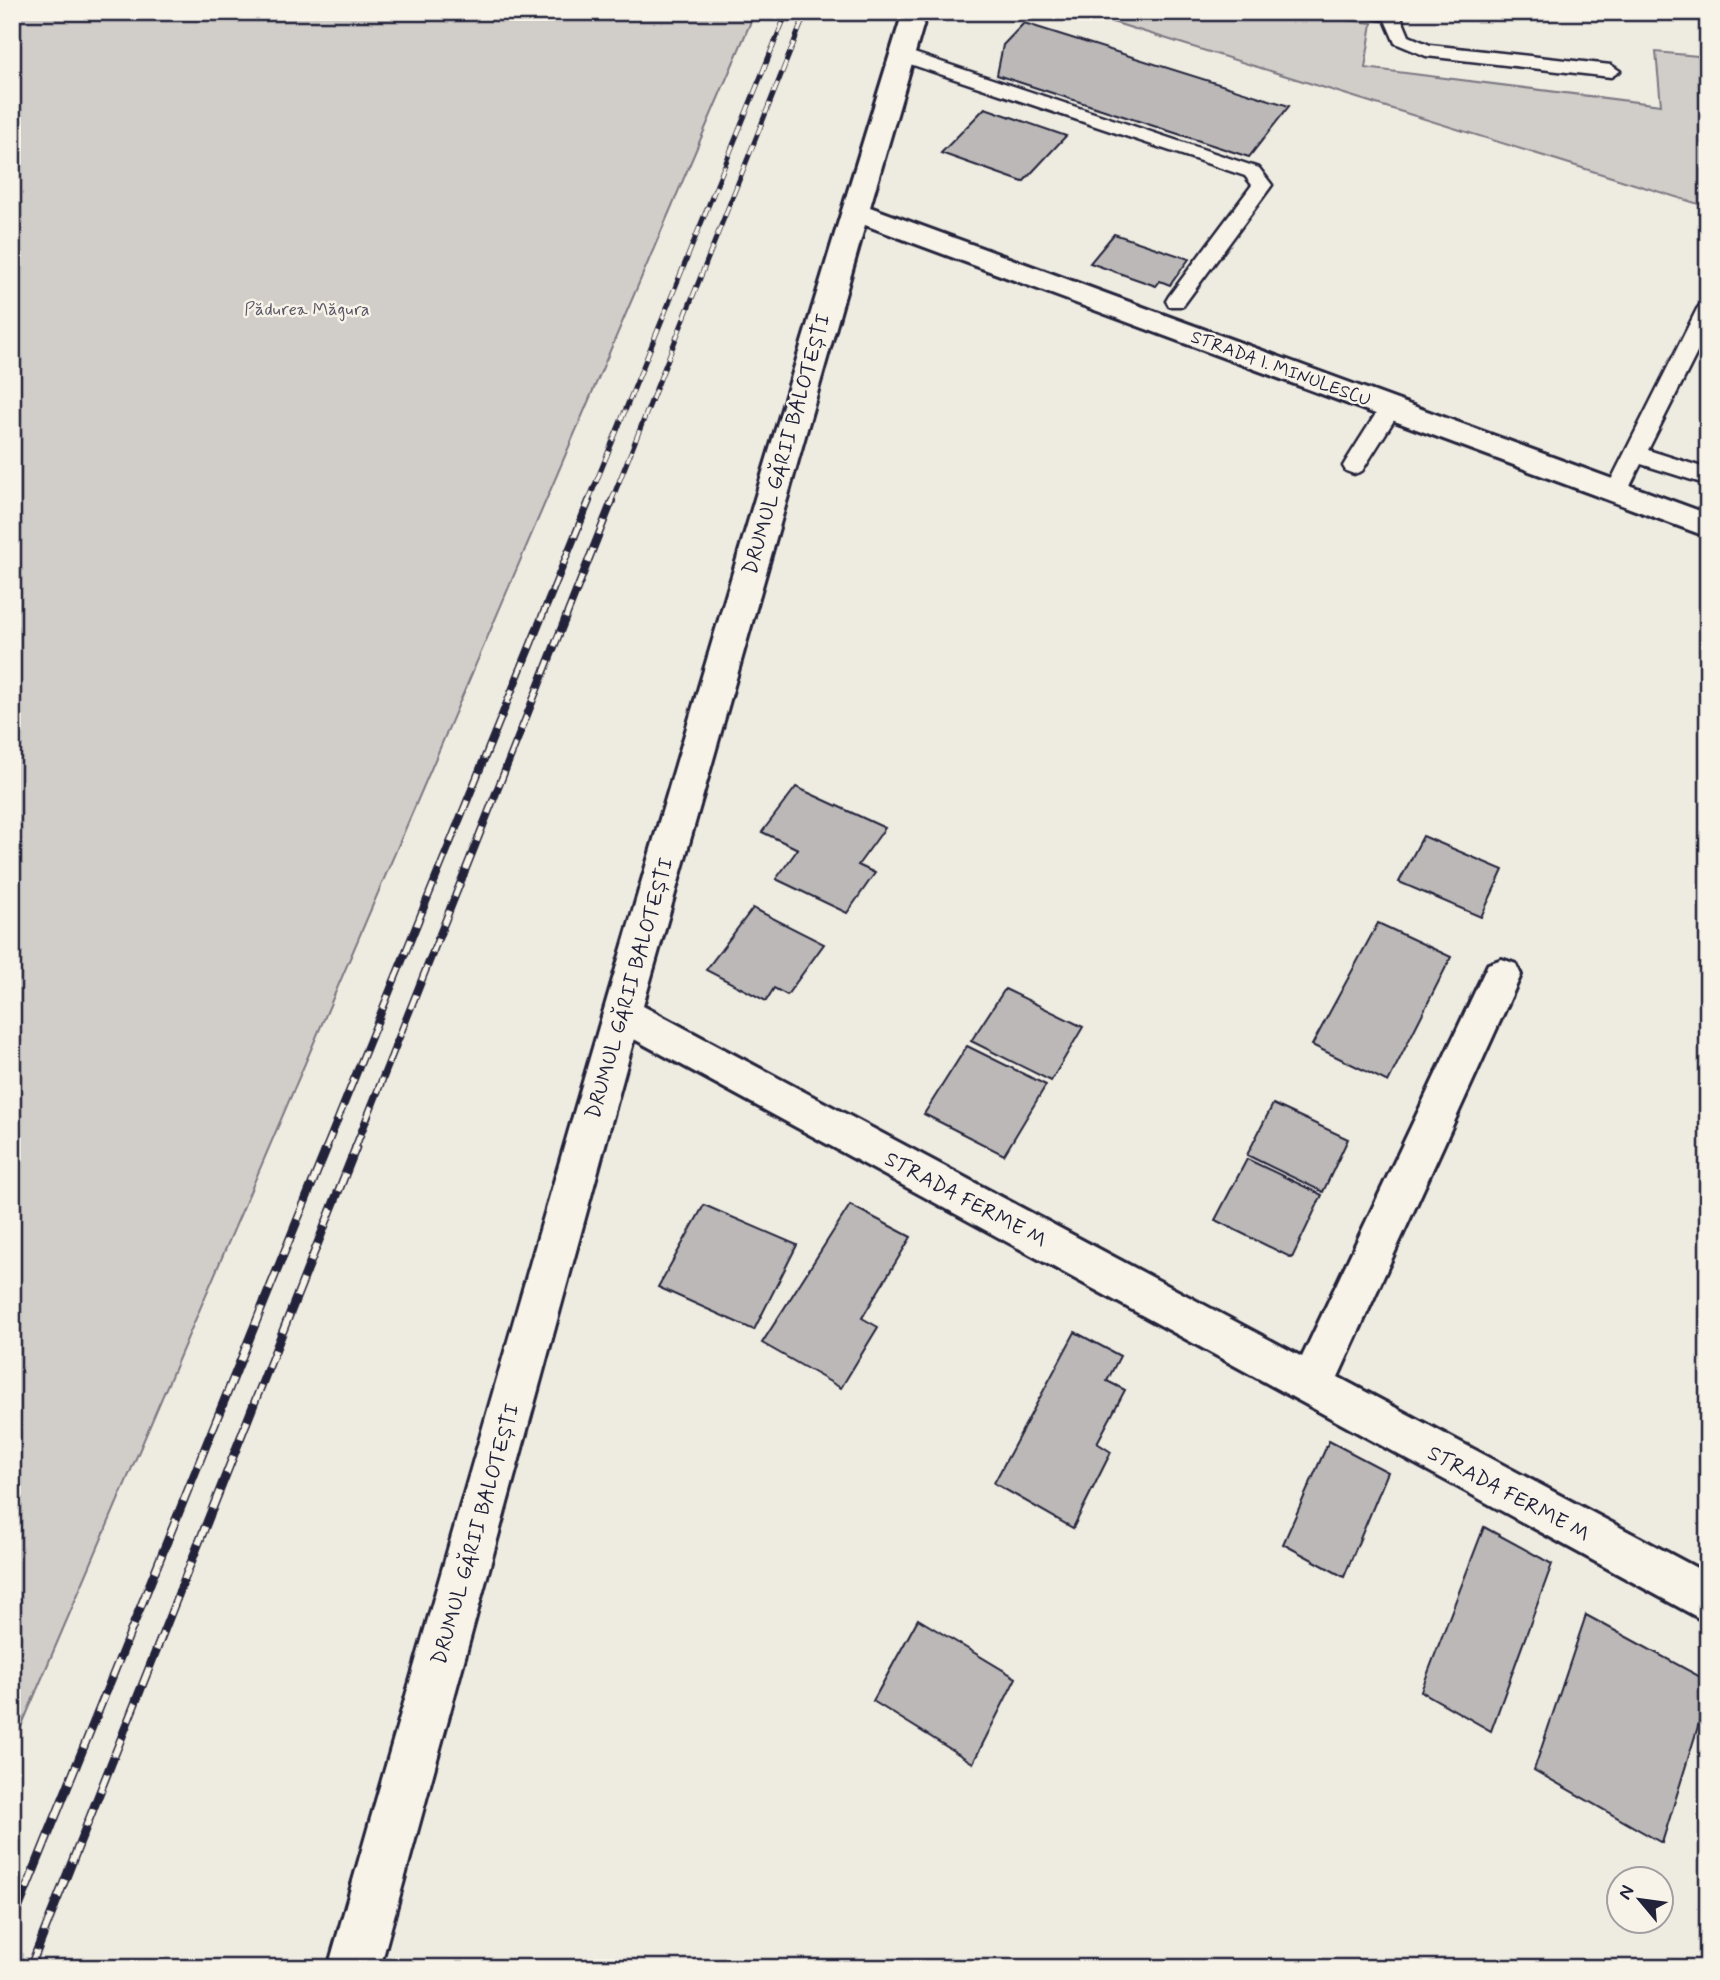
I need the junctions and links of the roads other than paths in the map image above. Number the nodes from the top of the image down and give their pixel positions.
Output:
1 (915, 12) edge
2 (1366, 12) edge
3 (902, 55) junction
4 (1611, 71) dead end
5 (854, 211) junction
6 (1175, 300) dead end
7 (1708, 309) edge
8 (1390, 409) junction
9 (1634, 454) junction
10 (1354, 466) dead end
11 (1708, 477) edge
12 (1616, 492) junction
13 (1708, 526) edge
14 (1502, 975) dead end
15 (621, 1013) junction
16 (1311, 1386) junction
17 (1708, 1600) edge
18 (354, 1968) edge

1 - 3 street, DRUMUL GĂRII BALOTEȘTI
2 - 4 lane
3 - 5 street, DRUMUL GĂRII BALOTEȘTI
3 - 6 lane
5 - 8 street, STRADA I. MINULESCU
5 - 15 street, DRUMUL GĂRII BALOTEȘTI
7 - 9 lane
8 - 10 lane
8 - 12 street, STRADA I. MINULESCU
9 - 11 lane
9 - 12 lane
12 - 13 street, STRADA I. MINULESCU
14 - 16 street
15 - 16 street, STRADA FERME M
15 - 18 street, DRUMUL GĂRII BALOTEȘTI
16 - 17 street, STRADA FERME M

